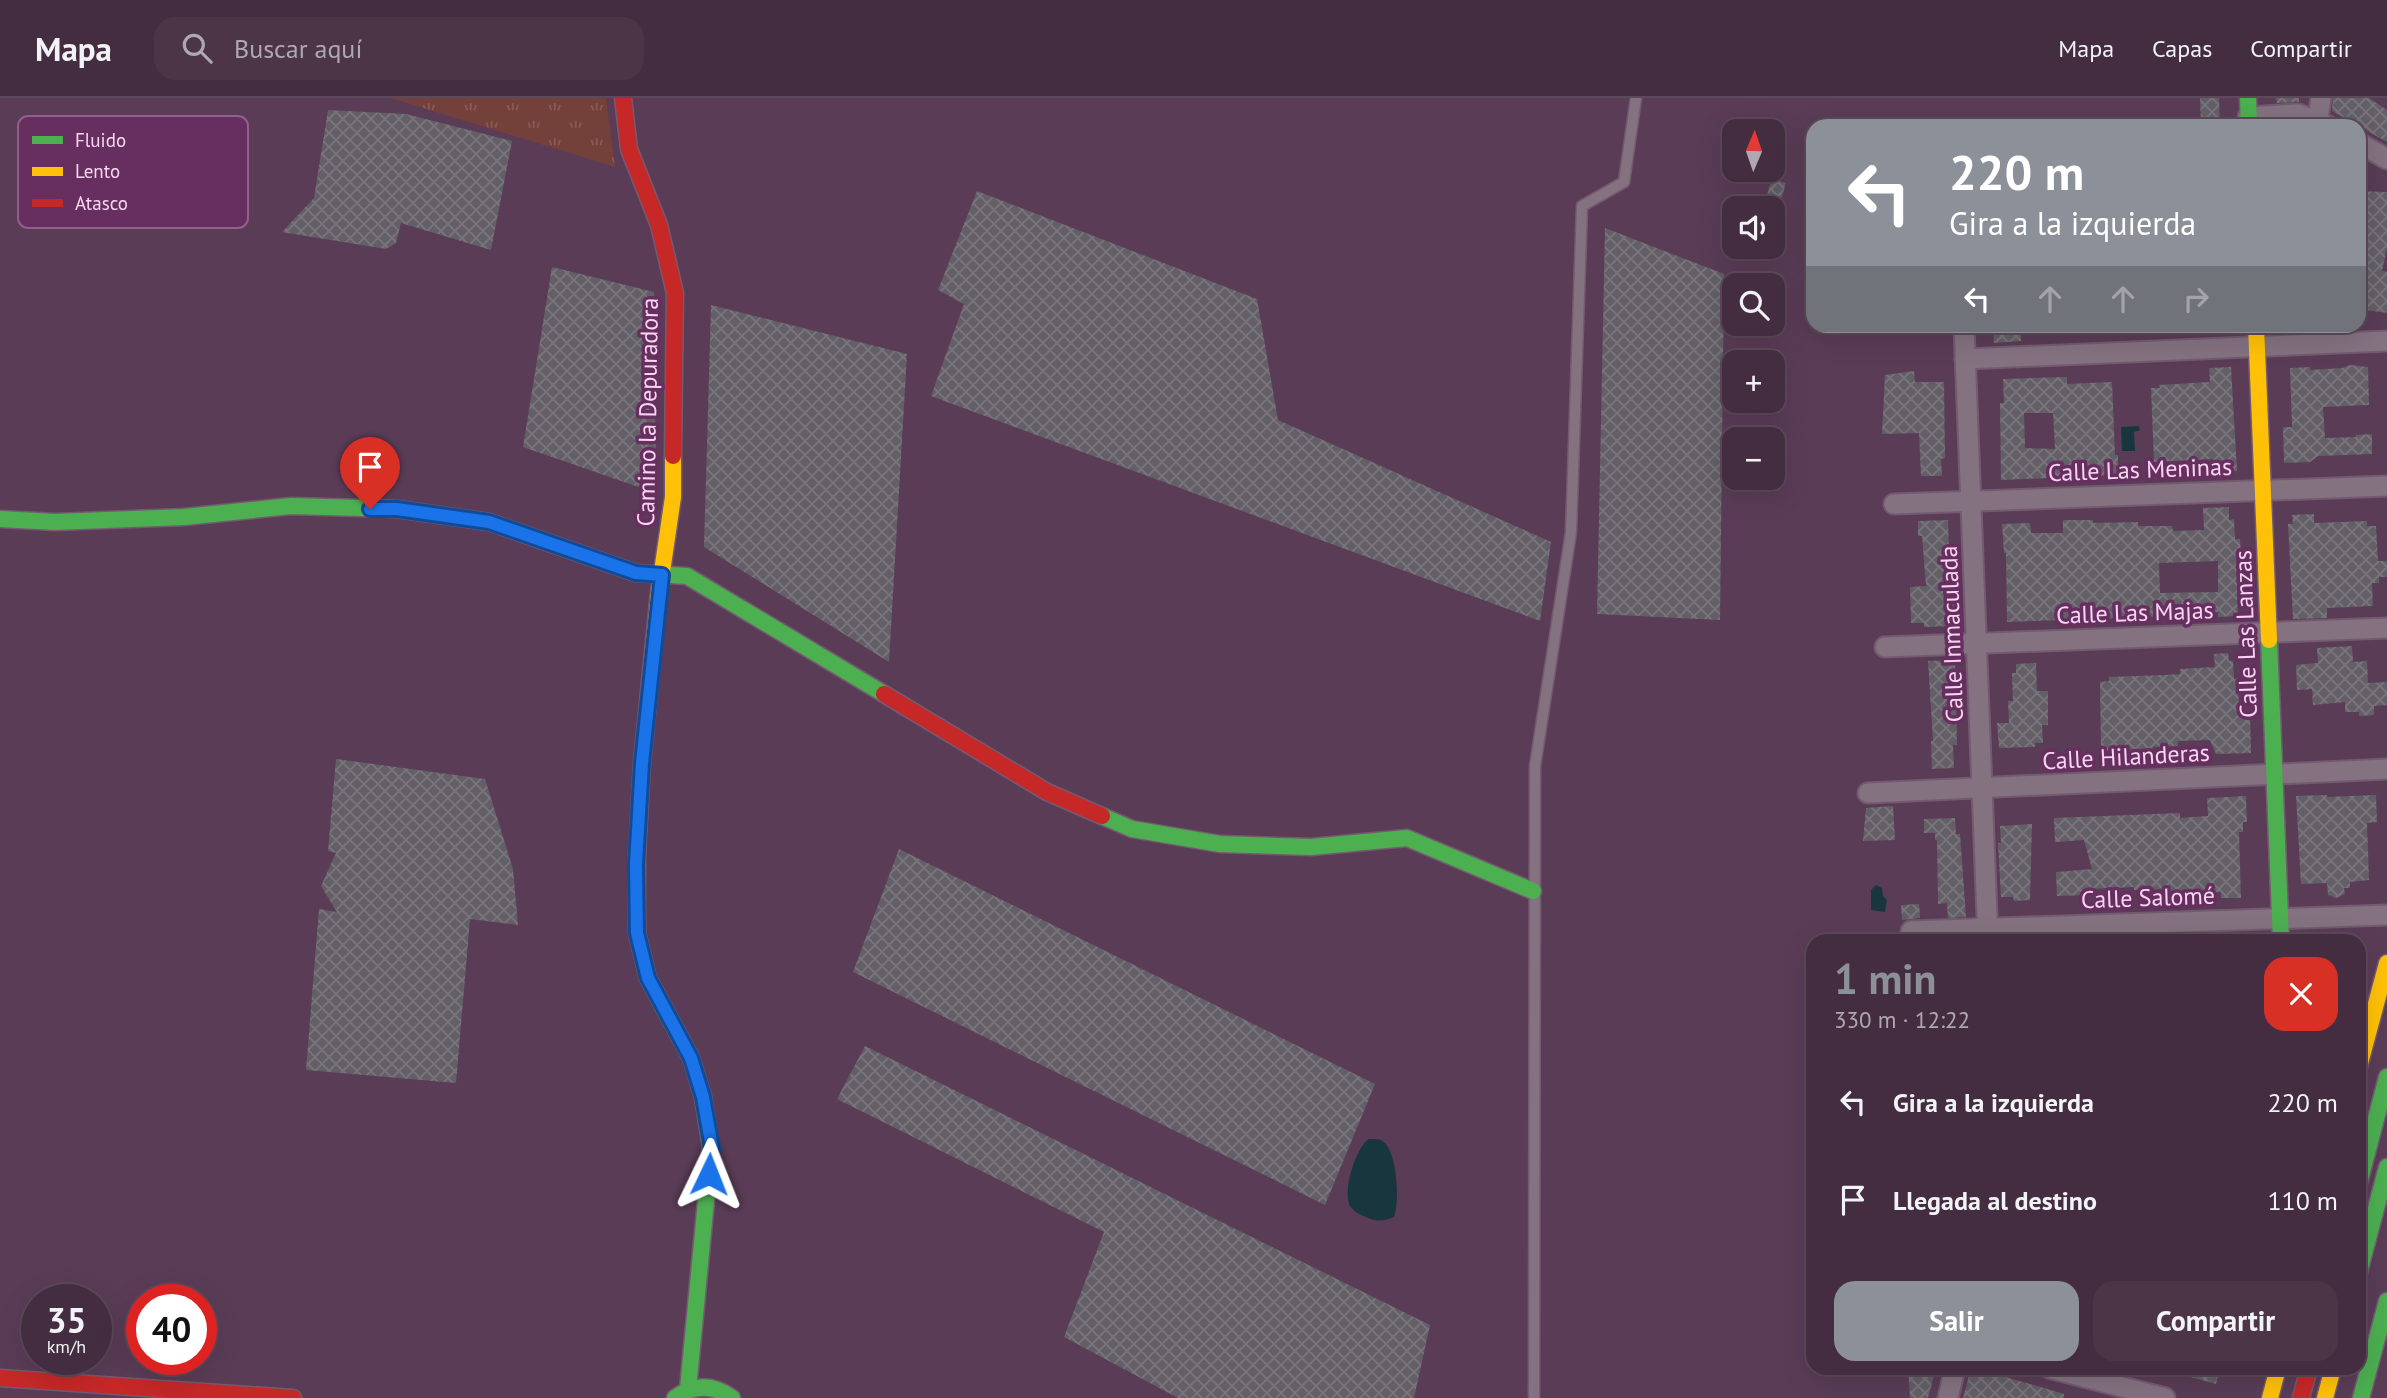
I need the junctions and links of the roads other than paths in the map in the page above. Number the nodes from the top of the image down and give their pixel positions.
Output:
1 (623, 98) edge
2 (1636, 98) edge
3 (2321, 98) edge
4 (2248, 114) edge
5 (2309, 119) edge
6 (2320, 119) edge
7 (1964, 333) edge
8 (2256, 333) edge
9 (2326, 335) edge
10 (2387, 341) edge
11 (2257, 348) junction
12 (1965, 359) junction
13 (2387, 486) edge
14 (2263, 490) junction
15 (1971, 500) junction
16 (1894, 504) dead end
17 (0, 519) edge
18 (662, 575) junction
19 (2387, 628) edge
20 (2268, 633) junction
21 (1977, 644) junction
22 (1885, 647) dead end
23 (2387, 769) edge
24 (2274, 774) junction
25 (1982, 788) junction
26 (1868, 793) dead end
27 (1533, 891) junction
28 (2387, 915) edge
29 (2280, 918) junction
30 (1911, 932) dead end
31 (1962, 934) edge
32 (1987, 934) edge
33 (2004, 934) edge
34 (2281, 934) edge
35 (2387, 963) edge
36 (2366, 1041) edge
37 (2387, 1077) edge
38 (2366, 1156) edge
39 (2387, 1167) edge
40 (2366, 1246) edge
41 (2386, 1312) edge
42 (1953, 1375) edge
43 (2076, 1375) edge
44 (2276, 1375) edge
45 (2307, 1375) edge
46 (2331, 1375) edge
47 (0, 1378) edge
48 (682, 1394) edge
49 (293, 1398) edge
50 (732, 1398) edge
51 (1534, 1398) edge
52 (1948, 1398) edge
53 (2165, 1398) edge
54 (2270, 1398) edge
55 (2301, 1398) edge
56 (2325, 1398) edge
57 (2361, 1398) edge

1 - 18 street, Camino la Depuradora
2 - 27 lane
3 - 6 street
4 - 5 street
7 - 12 street, Calle Inmaculada
8 - 11 street, Calle Las Lanzas
9 - 10 street
9 - 11 street
11 - 12 street
11 - 14 street, Calle Las Lanzas
12 - 15 street, Calle Inmaculada
13 - 14 street, Calle Las Meninas
14 - 15 street, Calle Las Meninas
14 - 20 street, Calle Las Lanzas
15 - 16 street, Calle Las Meninas
15 - 21 street, Calle Inmaculada
17 - 18 street
18 - 27 street
18 - 48 street, Camino la Depuradora
19 - 20 street, Calle Las Majas
20 - 21 street, Calle Las Majas
20 - 24 street, Calle Las Lanzas
21 - 22 street, Calle Las Majas
21 - 25 street, Calle Inmaculada
23 - 24 street, Calle Hilanderas
24 - 25 street, Calle Hilanderas
24 - 29 street, Calle Las Lanzas
25 - 26 street, Calle Hilanderas
25 - 32 street, Calle Inmaculada
27 - 51 lane
28 - 29 street, Calle Salomé
29 - 33 street, Calle Salomé
29 - 34 street, Calle Las Lanzas
30 - 31 street, Calle Salomé
35 - 36 street
37 - 38 street
39 - 40 street
41 - 57 street
42 - 52 street
43 - 53 street
44 - 54 street
45 - 55 street
46 - 56 street
47 - 49 street
48 - 50 street

